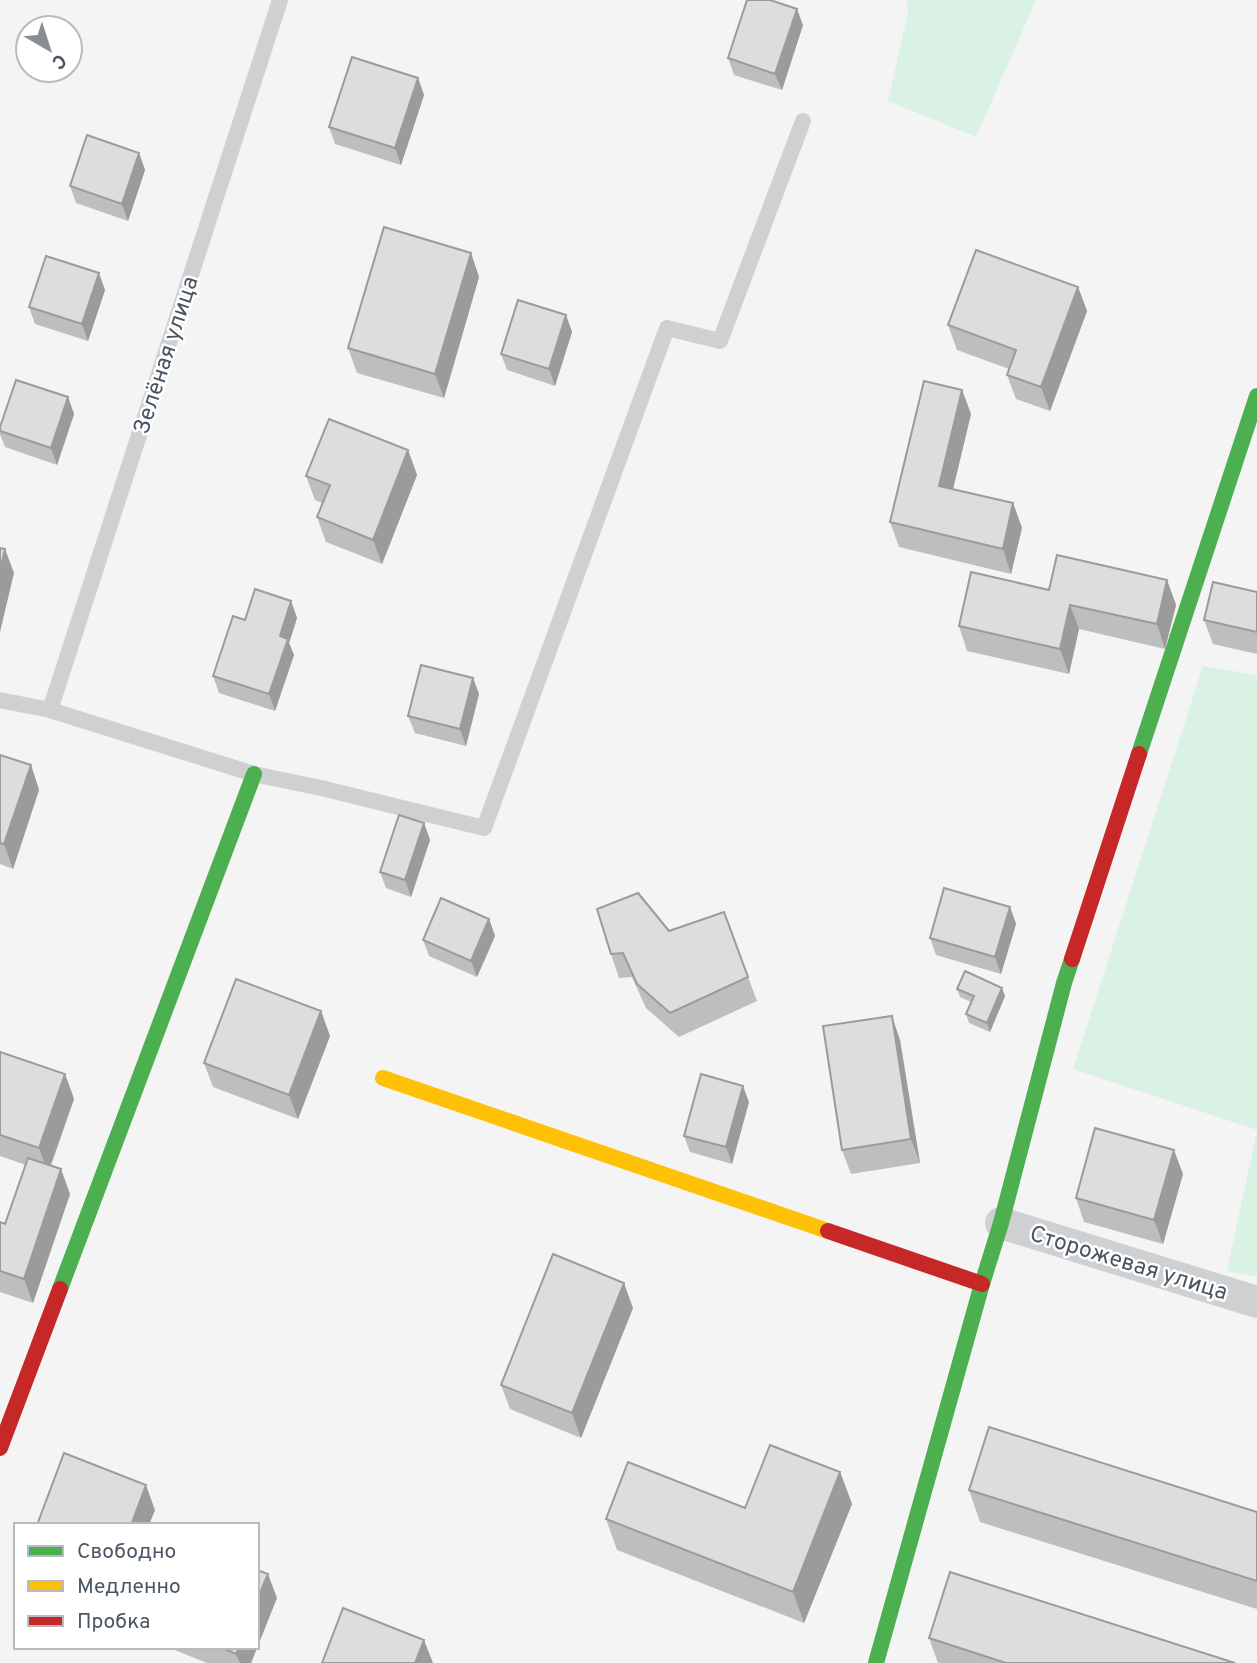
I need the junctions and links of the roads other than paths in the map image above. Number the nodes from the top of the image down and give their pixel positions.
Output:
1 (280, 0) edge
2 (803, 121) dead end
3 (1257, 396) edge
4 (0, 700) edge
5 (50, 710) junction
6 (254, 774) junction
7 (383, 1078) dead end
8 (1001, 1223) junction
9 (982, 1284) junction
10 (1257, 1302) edge
11 (0, 1448) edge
12 (876, 1663) edge

1 - 5 lane, Зелёная улица
2 - 6 lane
3 - 8 street
4 - 5 lane
5 - 6 lane
6 - 11 street
7 - 9 street
8 - 9 street
8 - 10 street, Сторожевая улица
9 - 12 street

